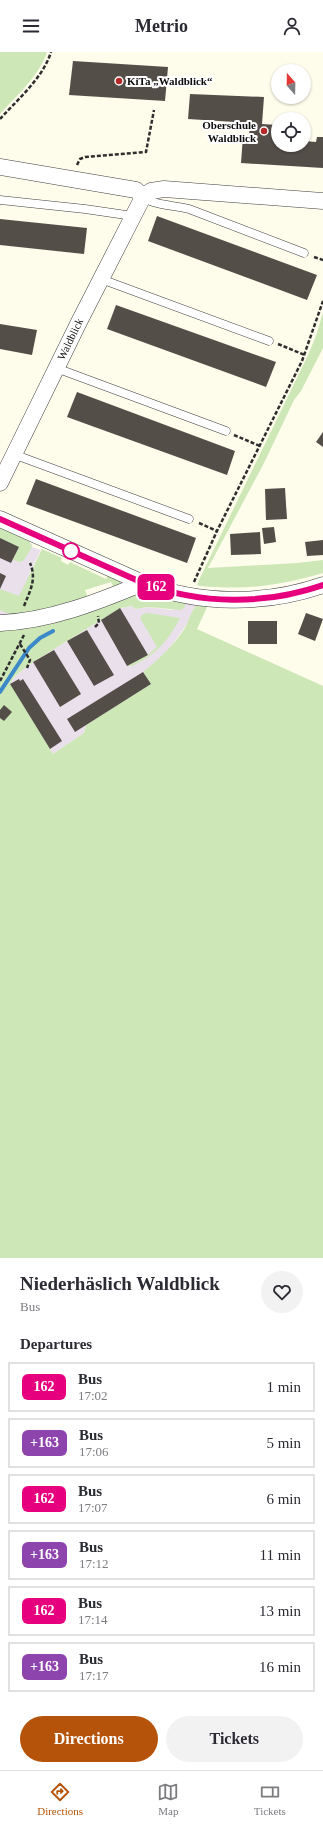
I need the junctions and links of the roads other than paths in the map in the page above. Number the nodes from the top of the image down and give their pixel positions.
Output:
1 (0, 167) edge
2 (143, 196) junction
3 (0, 200) edge
4 (323, 201) edge
5 (133, 216) junction
6 (304, 253) dead end
7 (101, 279) junction
8 (269, 341) road end
9 (56, 368) junction
10 (226, 431) road end
11 (13, 454) junction
12 (0, 483) edge
13 (0, 519) edge
14 (189, 519) road end
15 (143, 583) junction
16 (323, 586) edge
17 (0, 623) edge

1 - 2 street
2 - 4 street
2 - 5 street, Waldblick
2 - 6 lane
3 - 5 lane
5 - 7 street, Waldblick
7 - 8 lane
7 - 9 street, Waldblick
9 - 10 lane
9 - 11 street, Waldblick
11 - 12 street, Waldblick
11 - 14 lane
13 - 15 street
15 - 16 street
15 - 17 street

